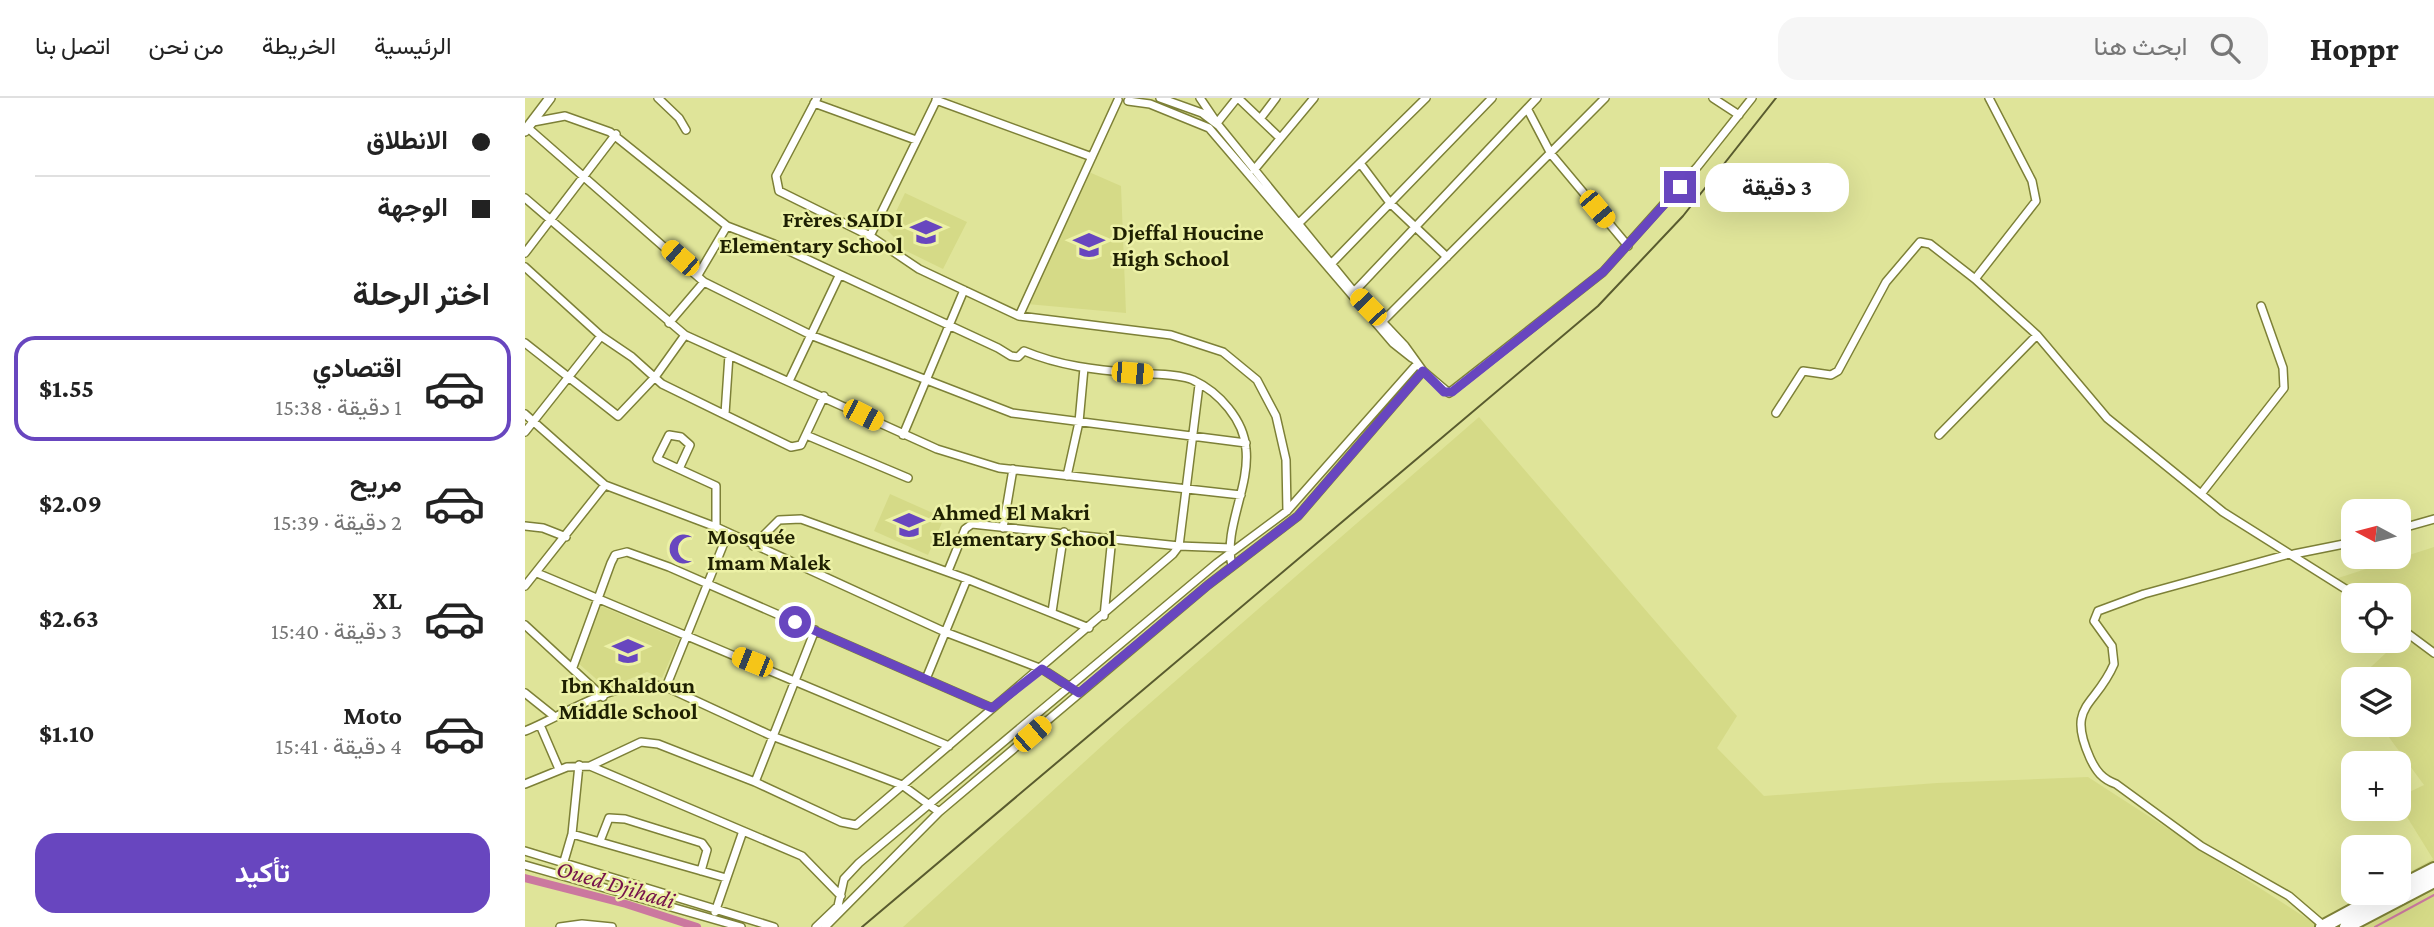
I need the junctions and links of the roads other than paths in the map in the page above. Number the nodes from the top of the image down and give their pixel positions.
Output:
1 (550, 98) edge
2 (658, 98) edge
3 (1160, 98) edge
4 (1199, 98) edge
5 (1237, 98) edge
6 (1276, 98) edge
7 (1314, 98) edge
8 (1426, 98) edge
9 (1492, 98) edge
10 (1537, 98) edge
11 (1605, 98) edge
12 (1713, 98) edge
13 (1752, 98) edge
14 (1989, 98) edge
15 (937, 99) edge
16 (1117, 99) edge
17 (1130, 99) edge
18 (815, 101) edge
19 (1528, 110) junction
20 (1738, 116) junction
21 (1260, 119) junction
22 (1217, 123) junction
23 (529, 127) edge
24 (685, 130) dead end
25 (616, 134) junction
26 (1280, 138) junction
27 (916, 140) junction
28 (1551, 154) junction
29 (1092, 157) junction
30 (1360, 163) junction
31 (1254, 170) junction
32 (587, 176) junction
33 (525, 198) edge
34 (1390, 203) junction
35 (550, 221) junction
36 (1298, 224) junction
37 (727, 226) junction
38 (1416, 230) junction
39 (870, 236) junction
40 (1627, 246) junction
41 (525, 253) edge
42 (1447, 257) junction
43 (1333, 262) junction
44 (525, 267) edge
45 (698, 275) junction
46 (839, 276) junction
47 (1975, 279) junction
48 (704, 282) junction
49 (964, 290) junction
50 (1354, 292) junction
51 (2261, 306) dead end
52 (1019, 316) junction
53 (1383, 321) junction
54 (669, 323) junction
55 (947, 326) junction
56 (685, 335) junction
57 (2037, 335) junction
58 (601, 336) junction
59 (813, 336) junction
60 (525, 343) edge
61 (729, 355) junction
62 (1414, 361) junction
63 (1084, 369) junction
64 (1423, 371) junction
65 (566, 377) junction
66 (655, 377) junction
67 (924, 380) junction
68 (789, 382) junction
69 (1199, 385) junction
70 (824, 396) junction
71 (1776, 413) dead end
72 (525, 414) edge
73 (725, 414) junction
74 (534, 421) junction
75 (1079, 422) junction
76 (525, 432) edge
77 (806, 435) junction
78 (903, 435) junction
79 (1939, 435) dead end
80 (1192, 436) junction
81 (1246, 443) junction
82 (679, 469) junction
83 (1013, 469) junction
84 (1067, 476) junction
85 (908, 478) dead end
86 (605, 485) junction
87 (1187, 488) junction
88 (2201, 494) junction
89 (1241, 495) junction
90 (1287, 512) junction
91 (2434, 519) edge
92 (525, 526) edge
93 (1287, 526) junction
94 (2411, 526) edge
95 (716, 527) junction
96 (1003, 528) junction
97 (1064, 532) junction
98 (728, 533) junction
99 (566, 537) junction
100 (1112, 537) junction
101 (2341, 544) edge
102 (753, 546) junction
103 (1179, 546) junction
104 (1231, 551) junction
105 (2291, 554) junction
106 (1233, 566) junction
107 (948, 571) junction
108 (537, 573) junction
109 (967, 579) junction
110 (525, 586) edge
111 (708, 586) junction
112 (2341, 586) edge
113 (600, 597) junction
114 (1052, 612) junction
115 (1104, 616) junction
116 (525, 625) edge
117 (1089, 628) junction
118 (815, 630) junction
119 (945, 632) junction
120 (688, 635) junction
121 (2411, 636) edge
122 (2434, 653) edge
123 (573, 667) junction
124 (1042, 669) junction
125 (795, 679) junction
126 (926, 679) junction
127 (1070, 686) junction
128 (666, 687) junction
129 (525, 693) edge
130 (1079, 693) junction
131 (603, 696) junction
132 (992, 708) junction
133 (555, 717) junction
134 (540, 725) junction
135 (525, 731) edge
136 (772, 736) junction
137 (949, 746) junction
138 (579, 765) junction
139 (590, 766) junction
140 (559, 769) junction
141 (755, 782) junction
142 (525, 784) edge
143 (902, 785) junction
144 (929, 804) junction
145 (939, 812) junction
146 (743, 831) junction
147 (572, 834) junction
148 (600, 841) junction
149 (525, 851) edge
150 (563, 862) junction
151 (525, 865) edge
152 (2434, 869) edge
153 (701, 871) junction
154 (560, 875) junction
155 (726, 878) junction
156 (2411, 881) edge
157 (2434, 881) edge
158 (842, 896) junction
159 (850, 903) junction
160 (2363, 905) edge
161 (715, 910) junction
162 (712, 919) junction
163 (603, 926) edge
164 (560, 927) edge
165 (612, 927) edge
166 (741, 927) edge
167 (774, 927) edge
168 (816, 927) edge
169 (825, 927) edge
170 (2323, 927) edge
171 (2346, 927) edge

1 - 23 street
2 - 24 street
3 - 22 street
4 - 22 street
5 - 21 street
5 - 22 street
6 - 21 street
7 - 26 street
8 - 30 street
9 - 34 street
10 - 19 street
11 - 28 street
12 - 20 street
13 - 20 street
14 - 47 street
15 - 27 street
15 - 29 street
16 - 17 street
16 - 29 street
17 - 62 street
18 - 27 street
18 - 39 street
19 - 28 street
19 - 38 street
20 - 40 street
21 - 26 street
22 - 31 street
23 - 25 street
23 - 32 street
25 - 32 street
25 - 37 street
26 - 31 street
27 - 39 street
28 - 40 street
28 - 42 street
29 - 52 street
30 - 34 street
30 - 36 street
31 - 36 street
32 - 35 street
32 - 45 street
33 - 35 street
34 - 38 street
34 - 43 street
35 - 41 street
35 - 54 street
36 - 43 street
37 - 45 street
37 - 46 street
38 - 42 street
38 - 50 street
39 - 49 street
40 - 64 street
42 - 53 street
43 - 50 street
44 - 58 street
45 - 48 street
46 - 55 street
46 - 59 street
47 - 57 street
47 - 71 street
48 - 54 street
48 - 59 street
49 - 52 street
49 - 55 street
50 - 53 street
51 - 88 street
52 - 90 street
53 - 62 street
54 - 56 street
55 - 63 street
55 - 67 street
56 - 61 street
56 - 66 street
57 - 79 street
57 - 88 street
58 - 65 street
58 - 66 street
59 - 67 street
59 - 68 street
60 - 65 street
61 - 68 street
61 - 73 street
62 - 64 street
62 - 90 street
63 - 69 street
63 - 75 street
64 - 93 street
65 - 66 street
65 - 74 street
66 - 73 street
67 - 75 street
67 - 78 street
68 - 70 street
69 - 80 street
69 - 81 street
70 - 77 street
70 - 78 street
72 - 74 street
73 - 77 street
74 - 76 street
74 - 86 street
75 - 80 street
75 - 84 street
77 - 85 street
78 - 83 street
80 - 81 street
80 - 87 street
81 - 89 street
82 - 82 street
82 - 95 street
83 - 84 street
83 - 96 street
84 - 87 street
86 - 95 street
86 - 99 street
87 - 89 street
87 - 103 street
88 - 105 street
89 - 104 street
90 - 93 street
90 - 104 street
91 - 94 street
92 - 99 street
93 - 106 street
95 - 98 street
96 - 97 street
96 - 107 street
97 - 100 street
97 - 114 street
98 - 102 street
98 - 111 street
99 - 108 street
100 - 103 street
100 - 115 street
101 - 105 street
102 - 107 street
102 - 119 street
103 - 104 street
103 - 115 street
104 - 106 street
104 - 127 street
105 - 112 street
105 - 170 street
106 - 130 street
107 - 109 street
108 - 110 street
108 - 113 street
109 - 114 street
109 - 119 street
111 - 113 street
111 - 118 street
111 - 120 street
113 - 120 street
113 - 123 street
114 - 117 street
115 - 117 street
116 - 123 street
117 - 124 street
118 - 125 street
118 - 126 street
119 - 124 street
119 - 126 street
120 - 125 street
120 - 128 street
121 - 122 street
123 - 131 street
124 - 127 street
124 - 132 street
125 - 136 street
125 - 137 street
126 - 132 street
127 - 130 street
127 - 144 street
128 - 131 street
128 - 136 street
129 - 133 street
130 - 145 street
131 - 133 street
132 - 137 street
133 - 134 street
134 - 135 street
134 - 140 street
136 - 141 street
136 - 143 street
137 - 143 street
138 - 139 street
138 - 140 street
138 - 147 street
139 - 141 street
139 - 146 street
140 - 142 street
141 - 143 street
143 - 144 street
144 - 145 street
144 - 158 street
145 - 159 street
146 - 155 street
146 - 158 street
147 - 148 street
147 - 150 street
148 - 153 street
148 - 153 street
149 - 150 street
150 - 154 street
150 - 161 street
151 - 154 street
152 - 156 main road
153 - 155 street
154 - 162 street
155 - 161 street
157 - 171 main road
158 - 159 street
158 - 168 street
159 - 169 street
160 - 170 main road
161 - 162 street
161 - 167 street
162 - 166 street
163 - 164 street
163 - 165 street

